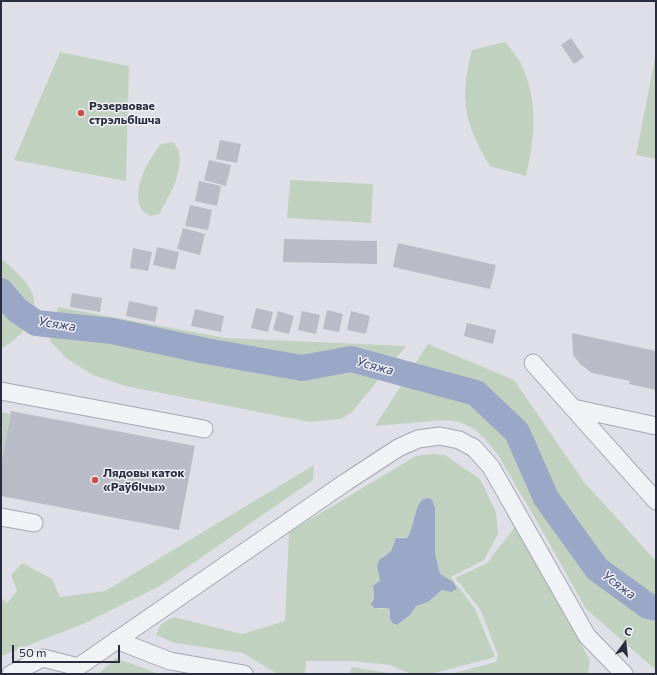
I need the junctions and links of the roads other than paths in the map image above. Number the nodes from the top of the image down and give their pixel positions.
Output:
1 (533, 363) dead end
2 (1, 391) edge
3 (573, 408) junction
4 (656, 426) edge
5 (204, 429) dead end
6 (656, 501) edge
7 (1, 517) edge
8 (34, 523) dead end
9 (116, 640) junction
10 (77, 671) edge
11 (11, 674) edge
12 (244, 674) edge
13 (624, 674) edge

1 - 3 street
2 - 5 street
3 - 4 street
3 - 6 street
7 - 8 street
9 - 10 street
9 - 12 street
9 - 13 street
10 - 11 street

